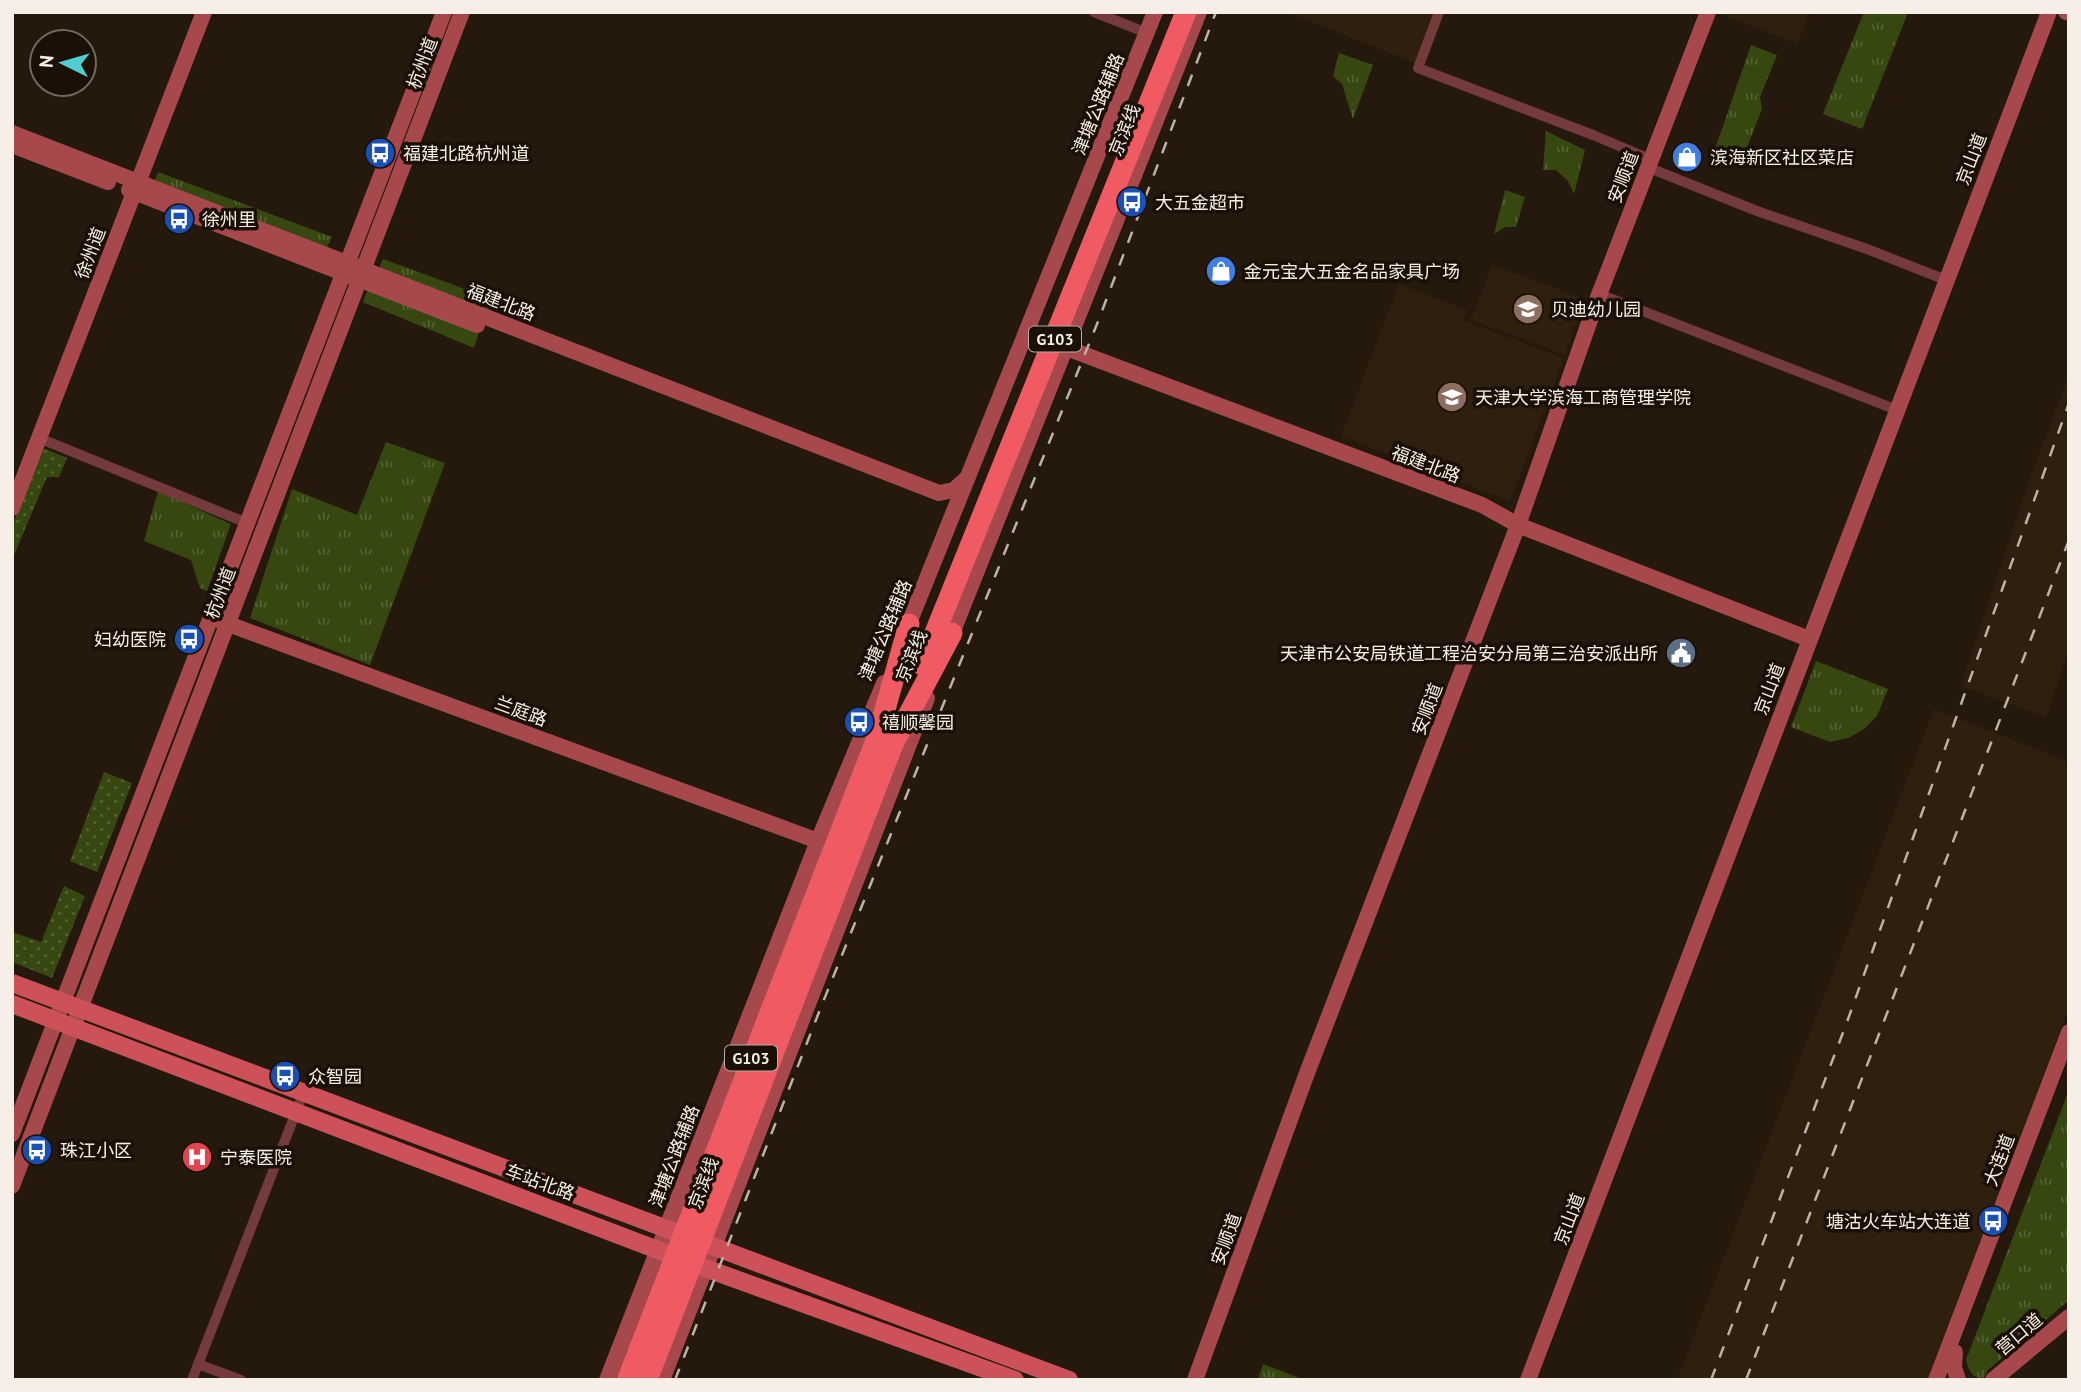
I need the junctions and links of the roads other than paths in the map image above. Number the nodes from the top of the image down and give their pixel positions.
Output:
1 (204, 12) edge
2 (444, 12) edge
3 (462, 12) edge
4 (1094, 12) edge
5 (1155, 12) edge
6 (1171, 12) edge
7 (1186, 12) edge
8 (1199, 12) edge
9 (1439, 12) edge
10 (1708, 12) edge
11 (2044, 14) edge
12 (1147, 33) junction
13 (12, 133) edge
14 (12, 145) edge
15 (1649, 163) junction
16 (136, 187) junction
17 (344, 269) junction
18 (361, 275) junction
19 (1946, 280) junction
20 (1599, 294) junction
21 (1027, 333) junction
22 (1066, 348) junction
23 (1897, 410) junction
24 (39, 438) junction
25 (970, 474) junction
26 (12, 508) edge
27 (247, 523) junction
28 (1518, 525) junction
29 (945, 536) junction
30 (211, 617) junction
31 (229, 624) junction
32 (909, 624) junction
33 (952, 633) junction
34 (1809, 639) junction
35 (916, 663) junction
36 (885, 741) junction
37 (818, 841) junction
38 (12, 983) edge
39 (64, 1003) junction
40 (12, 1004) edge
41 (81, 1010) junction
42 (56, 1021) junction
43 (74, 1028) junction
44 (2069, 1032) edge
45 (2069, 1056) edge
46 (303, 1094) junction
47 (296, 1112) junction
48 (12, 1134) edge
49 (12, 1186) edge
50 (666, 1228) junction
51 (714, 1246) junction
52 (658, 1250) junction
53 (705, 1268) junction
54 (2069, 1317) edge
55 (2069, 1328) edge
56 (1955, 1352) junction
57 (198, 1364) junction
58 (192, 1380) edge
59 (241, 1380) edge
60 (607, 1380) edge
61 (628, 1380) edge
62 (647, 1380) edge
63 (662, 1380) edge
64 (1015, 1380) edge
65 (1069, 1380) edge
66 (1195, 1380) edge
67 (1528, 1380) edge
68 (1936, 1380) edge
69 (1945, 1380) edge
70 (1958, 1380) edge
71 (1993, 1380) edge
72 (2006, 1380) edge

1 - 16 street, 徐州道
2 - 17 street, 杭州道
3 - 18 street, 杭州道
4 - 12 street
5 - 12 street, 津塘公路辅路
6 - 35 highway, 京滨线 / G103
7 - 35 highway, 京滨线 / G103, bridge
8 - 22 street, G103
9 - 15 street
10 - 15 street, 安顺道
11 - 19 street, 京山道
12 - 21 street, 津塘公路辅路
13 - 16 street, 福建北路
14 - 16 street, 福建北路
15 - 19 street
15 - 20 street, 安顺道
16 - 17 street, 福建北路
16 - 24 street, 徐州道
17 - 18 street, 福建北路
17 - 27 street, 杭州道
18 - 25 street, 福建北路
18 - 29 street, 福建北路
18 - 31 street, 杭州道
19 - 23 street, 京山道
20 - 23 street
20 - 28 street, 安顺道
21 - 22 street, 福建北路
21 - 25 street, 津塘公路辅路
22 - 28 street, 福建北路
22 - 33 street, G103
23 - 34 street, 京山道
24 - 26 street, 徐州道
24 - 27 street
25 - 29 street, 津塘公路辅路
27 - 30 street, 杭州道
28 - 34 street, 福建北路
28 - 66 street, 安顺道
29 - 32 street, 津塘公路辅路
30 - 31 street, 兰庭路
30 - 39 street, 杭州道
31 - 37 street, 兰庭路
31 - 41 street, 杭州道
32 - 36 highway
32 - 37 street, 津塘公路辅路
33 - 36 highway, G103
33 - 51 street, G103
34 - 67 street, 京山道
35 - 36 highway, 京滨线 / G103
36 - 61 highway, 京滨线 / G103, bridge
36 - 62 highway, 京滨线 / G103, bridge
37 - 50 street, 津塘公路辅路
38 - 39 main road, 车站北路
39 - 41 main road, 车站北路
39 - 42 street, 杭州道
40 - 42 main road, 车站北路
41 - 43 street, 杭州道
41 - 46 main road, 车站北路
42 - 43 main road, 车站北路
42 - 48 street, 杭州道
43 - 47 main road, 车站北路
43 - 49 street, 杭州道
44 - 68 street, 大连道
45 - 56 street, 大连道
46 - 47 street
46 - 50 main road, 车站北路
47 - 52 main road, 车站北路
47 - 57 street
50 - 51 main road, 车站北路
50 - 52 street, 津塘公路辅路
51 - 53 street, G103
51 - 65 main road, 车站北路
52 - 53 main road, 车站北路
52 - 60 street, 津塘公路辅路
53 - 63 street, G103
53 - 64 main road, 车站北路
54 - 71 street, 营口道
55 - 72 street, 营口道
56 - 69 street, 大连道
56 - 70 street
57 - 58 street
57 - 59 street

